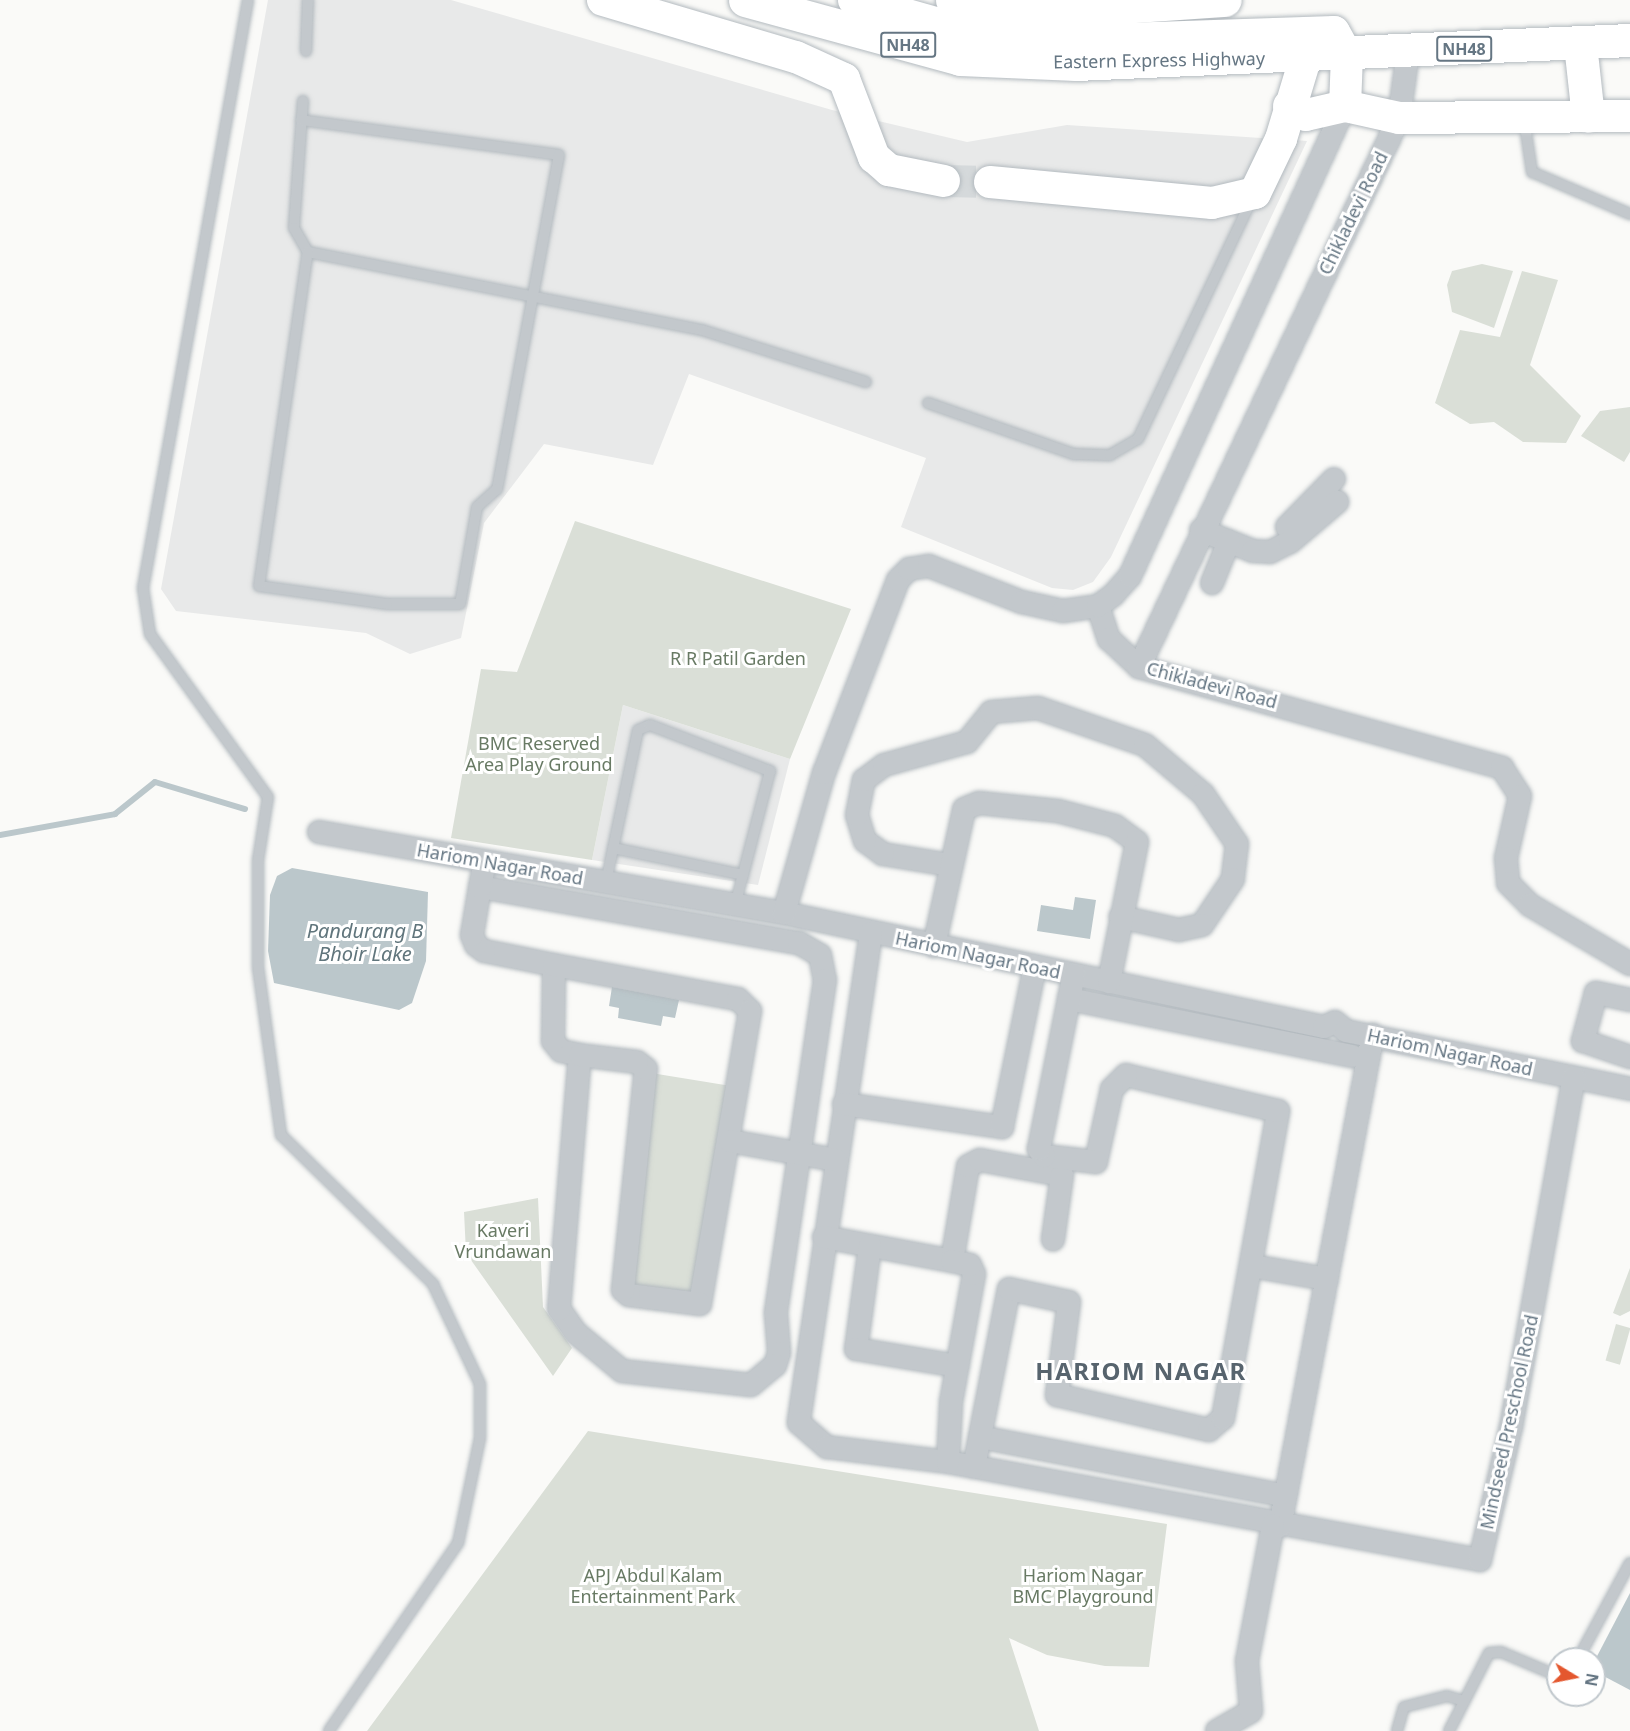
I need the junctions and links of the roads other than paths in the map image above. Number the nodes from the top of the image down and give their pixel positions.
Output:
1 (248, 0) edge
2 (308, 0) edge
3 (603, 0) edge
4 (745, 0) edge
5 (854, 0) edge
6 (952, 0) edge
7 (1225, 0) edge
8 (1034, 7) edge
9 (1630, 40) edge
10 (1580, 44) junction
11 (306, 51) dead end
12 (1408, 52) junction
13 (1347, 55) junction
14 (1306, 56) junction
15 (303, 101) dead end
16 (1289, 106) junction
17 (1345, 106) junction
18 (1588, 116) junction
19 (1630, 116) edge
20 (1399, 118) junction
21 (1524, 119) junction
22 (301, 120) junction
23 (944, 181) tunnel mouth
24 (990, 182) tunnel mouth
25 (1255, 193) junction
26 (1630, 214) edge
27 (308, 252) junction
28 (534, 297) junction
29 (866, 382) dead end
30 (928, 403) dead end
31 (1334, 478) dead end
32 (1337, 502) dead end
33 (1203, 525) junction
34 (1229, 541) junction
35 (1212, 583) dead end
36 (1098, 606) junction
37 (1139, 667) junction
38 (319, 832) dead end
39 (614, 848) junction
40 (484, 861) junction
41 (950, 866) junction
42 (743, 875) junction
43 (606, 882) junction
44 (480, 887) junction
45 (735, 905) junction
46 (784, 913) junction
47 (1120, 917) junction
48 (871, 933) junction
49 (934, 946) junction
50 (1630, 964) edge
51 (554, 965) junction
52 (1035, 966) junction
53 (1074, 974) junction
54 (1115, 983) junction
55 (1168, 994) junction
56 (1069, 999) junction
57 (1630, 1000) edge
58 (1117, 1008) junction
59 (1233, 1008) junction
60 (1163, 1018) junction
61 (1332, 1028) junction
62 (1229, 1031) junction
63 (1373, 1035) junction
64 (1319, 1049) junction
65 (580, 1055) junction
66 (1352, 1056) dead end
67 (1623, 1056) edge
68 (1574, 1078) junction
69 (1620, 1087) edge
70 (844, 1104) junction
71 (730, 1142) junction
72 (799, 1153) junction
73 (836, 1160) junction
74 (824, 1237) junction
75 (1053, 1239) dead end
76 (870, 1246) junction
77 (952, 1261) junction
78 (1252, 1266) junction
79 (1327, 1279) junction
80 (958, 1366) junction
81 (768, 1372) junction
82 (804, 1377) junction
83 (980, 1437) junction
84 (1031, 1446) junction
85 (1085, 1457) junction
86 (948, 1462) junction
87 (974, 1467) junction
88 (1150, 1470) junction
89 (1025, 1477) junction
90 (1215, 1482) junction
91 (1080, 1488) junction
92 (1286, 1496) junction
93 (1145, 1500) junction
94 (1210, 1513) junction
95 (1276, 1526) junction
96 (1630, 1563) edge
97 (1584, 1647) edge
98 (1546, 1671) edge
99 (1464, 1701) junction
100 (329, 1731) edge
101 (1217, 1731) edge
102 (1397, 1731) edge
103 (1449, 1731) edge

1 - 100 lane
2 - 11 lane
3 - 23 street
4 - 14 highway, Eastern Express Highway / NH48
5 - 13 street
6 - 8 highway
7 - 8 highway
9 - 10 highway, NH48
10 - 12 highway, Eastern Express Highway / NH48
10 - 18 highway
12 - 13 highway, Eastern Express Highway / NH48
12 - 20 street, Chikladevi Road
13 - 14 highway, Eastern Express Highway / NH48
13 - 17 street
14 - 16 street
15 - 22 lane
16 - 17 street
16 - 25 street
17 - 20 street
17 - 36 street
18 - 19 street
18 - 21 street
20 - 21 street
20 - 33 street, Chikladevi Road
21 - 26 lane
22 - 27 lane
22 - 28 lane
24 - 25 street
25 - 30 lane
27 - 28 lane
27 - 28 lane
28 - 29 lane
31 - 33 street
32 - 34 street
33 - 34 street
33 - 37 street, Chikladevi Road
34 - 35 street
36 - 37 street
36 - 46 street
37 - 50 street, Chikladevi Road
38 - 40 street, Hariom Nagar Road
39 - 42 lane
39 - 42 lane
39 - 43 lane
40 - 43 street, Hariom Nagar Road
40 - 44 street
41 - 47 street
41 - 47 street
41 - 49 street
42 - 45 lane
43 - 45 street, Hariom Nagar Road
44 - 51 street
44 - 72 street
45 - 46 street, Hariom Nagar Road
46 - 48 street, Hariom Nagar Road
47 - 54 street
48 - 49 street, Hariom Nagar Road
48 - 70 street
49 - 52 street, Hariom Nagar Road
51 - 65 street
51 - 71 street
52 - 53 street, Hariom Nagar Road
52 - 70 street
53 - 54 street, Hariom Nagar Road
53 - 56 street
54 - 55 street, Hariom Nagar Road
54 - 58 street
55 - 59 street, Hariom Nagar Road
55 - 60 street
56 - 58 street
56 - 78 street
57 - 67 street
58 - 60 street
59 - 61 street, Hariom Nagar Road
59 - 62 street
60 - 62 street
61 - 63 street, Hariom Nagar Road
61 - 64 street
62 - 64 street
63 - 68 street, Hariom Nagar Road
63 - 79 street
64 - 66 street
65 - 71 street
65 - 81 street
67 - 69 street
68 - 69 street, Hariom Nagar Road
68 - 95 street, Mindseed Preschool Road
70 - 73 street
71 - 72 street
72 - 73 street
72 - 81 street
73 - 74 street
74 - 76 street
74 - 82 street
75 - 77 street
76 - 77 street
76 - 80 street
77 - 80 street
78 - 79 street
78 - 83 street
79 - 92 street
80 - 86 street
81 - 82 street
82 - 86 street
83 - 84 street
83 - 87 street
84 - 85 street
84 - 89 street
85 - 88 street
85 - 91 street
86 - 87 street
87 - 89 street
88 - 90 street
88 - 93 street
89 - 91 street
90 - 92 street
90 - 94 street
91 - 93 street
92 - 95 street
93 - 94 street
94 - 95 street
95 - 101 street
96 - 97 lane
98 - 99 lane
99 - 102 lane
99 - 103 lane

